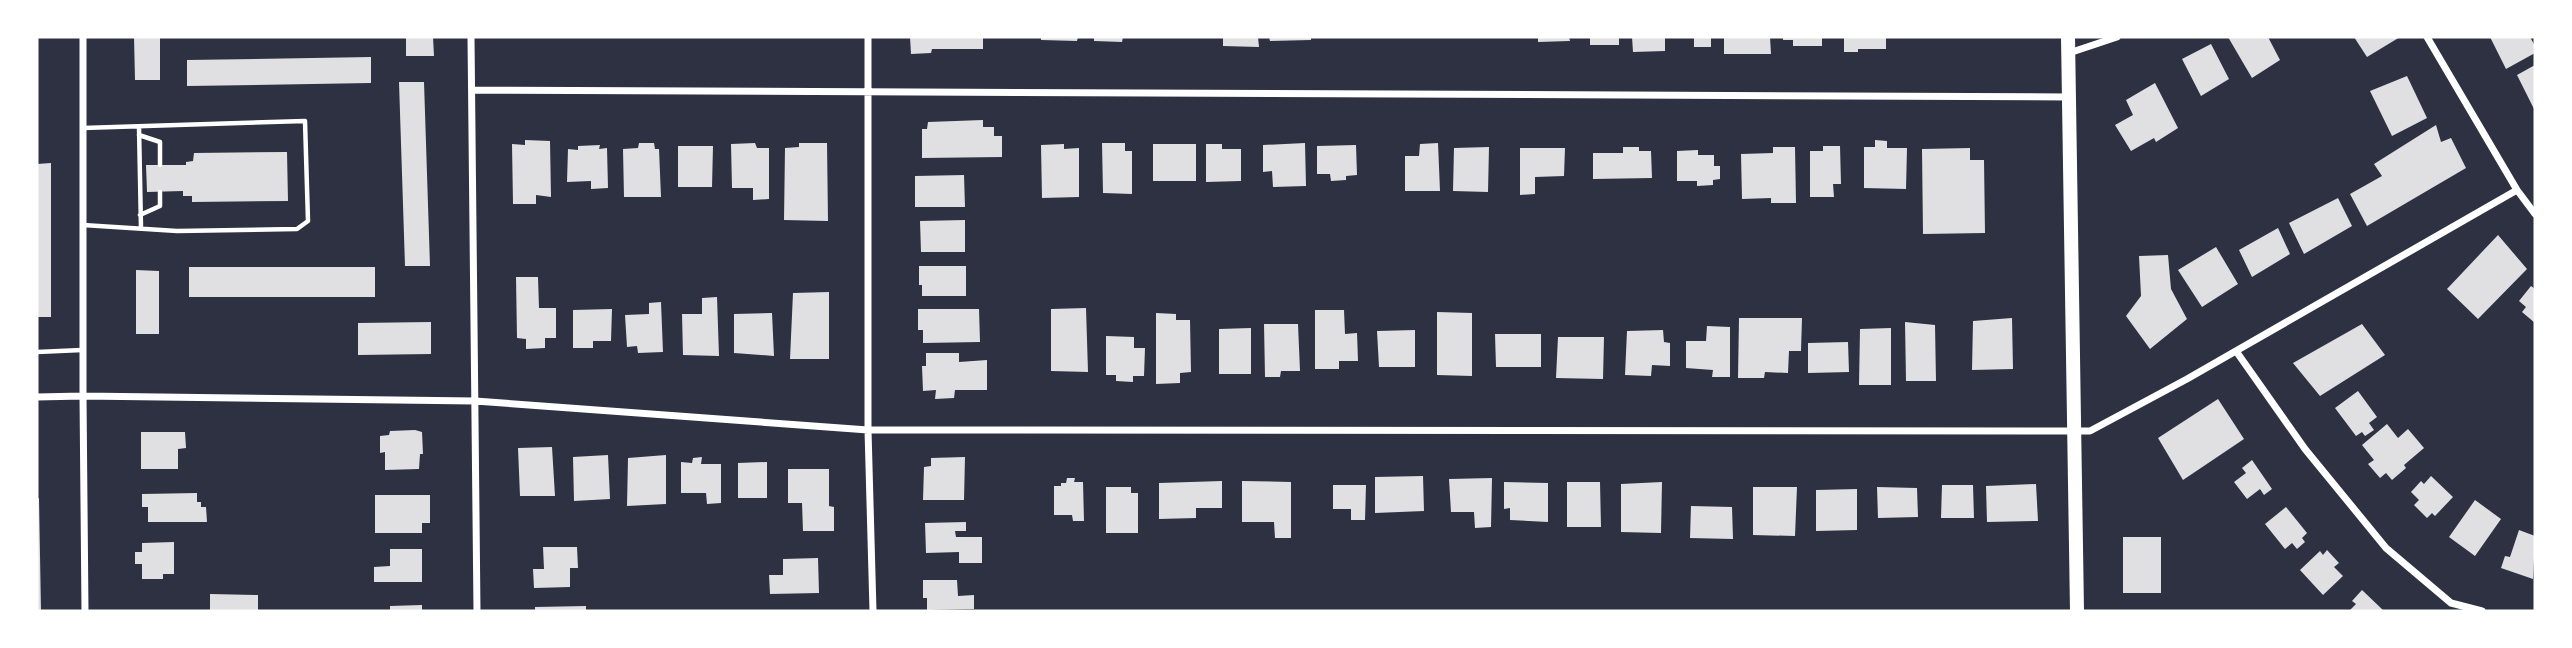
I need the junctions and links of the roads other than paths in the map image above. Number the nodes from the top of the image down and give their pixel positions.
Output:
1 (83, 37) edge
2 (471, 37) edge
3 (868, 37) edge
4 (2068, 37) edge
5 (2117, 37) edge
6 (2427, 37) edge
7 (2068, 53) junction
8 (472, 90) junction
9 (870, 92) junction
10 (2068, 97) junction
11 (139, 127) junction
12 (83, 128) junction
13 (139, 135) junction
14 (160, 165) dead end
15 (2517, 190) junction
16 (160, 192) dead end
17 (2535, 214) edge
18 (140, 215) junction
19 (83, 225) junction
20 (141, 228) junction
21 (82, 350) junction
22 (2236, 351) junction
23 (37, 352) edge
24 (83, 396) junction
25 (37, 397) edge
26 (475, 401) junction
27 (868, 430) junction
28 (2074, 432) junction
29 (85, 611) edge
30 (477, 611) edge
31 (873, 611) edge
32 (2077, 611) edge
33 (2482, 611) edge

1 - 12 street
2 - 8 street
3 - 9 street
4 - 7 main road
5 - 7 street
6 - 15 street
7 - 10 main road
8 - 9 street
8 - 26 street
9 - 10 street
9 - 27 street
10 - 28 main road
11 - 12 lane
11 - 13 lane
11 - 20 lane
12 - 19 street
13 - 14 lane
13 - 18 lane
15 - 17 street
15 - 22 street
16 - 18 lane
18 - 20 lane
19 - 20 lane
19 - 21 street
21 - 23 lane
21 - 24 street
22 - 28 street
22 - 33 street
24 - 25 street
24 - 26 street
24 - 29 street
26 - 27 street
26 - 30 street
27 - 28 street
27 - 31 street
28 - 32 main road

